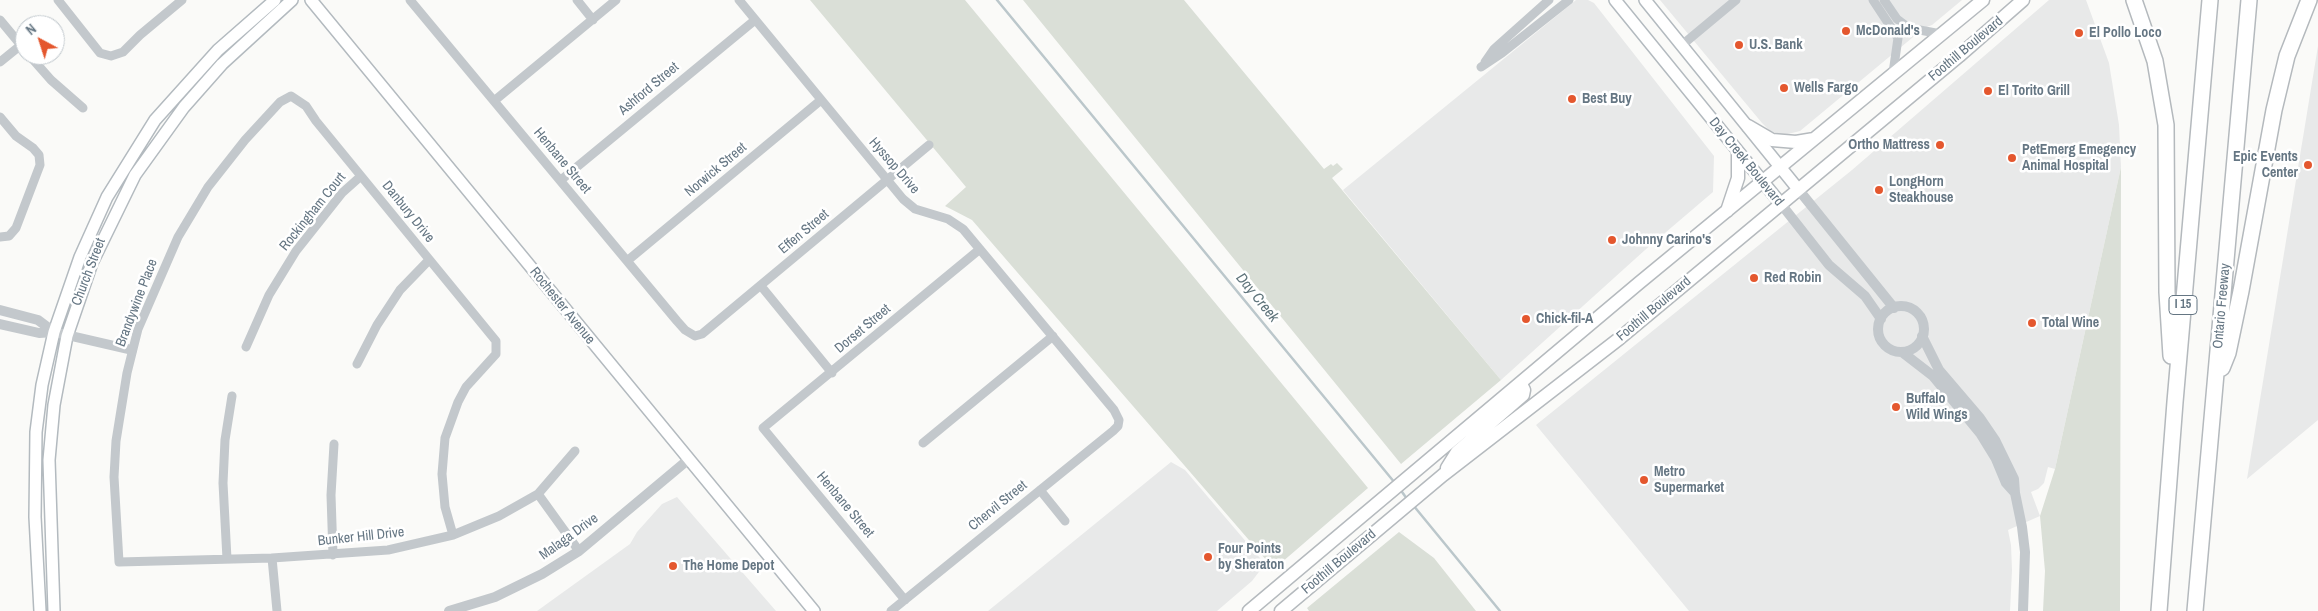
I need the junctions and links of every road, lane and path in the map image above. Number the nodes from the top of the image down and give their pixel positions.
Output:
1 (58, 0) edge
2 (182, 0) edge
3 (275, 0) edge
4 (292, 0) edge
5 (311, 0) edge
6 (410, 0) edge
7 (577, 0) edge
8 (616, 0) edge
9 (738, 0) edge
10 (1549, 0) edge
11 (1568, 0) edge
12 (1615, 0) edge
13 (1736, 0) edge
14 (1873, 0) edge
15 (1884, 0) edge
16 (1983, 0) edge
17 (2023, 0) edge
18 (2134, 0) edge
19 (2210, 0) edge
20 (2249, 0) edge
21 (2309, 0) edge
22 (1648, 2) edge
23 (0, 20) edge
24 (593, 20) junction
25 (755, 20) junction
26 (1941, 34) junction
27 (15, 38) edge
28 (1682, 45) junction
29 (15, 53) edge
30 (0, 62) edge
31 (38, 65) edge
32 (1893, 74) junction
33 (291, 96) joint
34 (821, 100) junction
35 (494, 101) junction
36 (83, 108) dead end
37 (0, 117) edge
38 (1748, 126) junction
39 (1814, 139) junction
40 (929, 145) dead end
41 (1738, 154) junction
42 (1780, 167) junction
43 (361, 176) junction
44 (561, 180) junction
45 (887, 180) junction
46 (1762, 182) junction
47 (1798, 189) junction
48 (1780, 204) junction
49 (1727, 211) junction
50 (4, 236) edge
51 (980, 249) junction
52 (429, 260) junction
53 (627, 261) junction
54 (761, 286) junction
55 (1894, 308) junction
56 (0, 310) edge
57 (1881, 319) junction
58 (0, 324) edge
59 (54, 332) junction
60 (67, 336) junction
61 (695, 336) joint
62 (1053, 336) junction
63 (1922, 336) junction
64 (246, 347) dead end
65 (132, 350) junction
66 (1902, 352) junction
67 (357, 364) dead end
68 (832, 373) junction
69 (2215, 383) junction
70 (1520, 384) junction
71 (232, 396) dead end
72 (2174, 402) junction
73 (1120, 420) joint
74 (763, 428) joint
75 (923, 443) dead end
76 (334, 444) dead end
77 (575, 451) dead end
78 (689, 459) junction
79 (1443, 475) junction
80 (1040, 490) junction
81 (2014, 493) junction
82 (538, 494) junction
83 (1065, 521) dead end
84 (453, 535) junction
85 (579, 550) junction
86 (333, 555) junction
87 (272, 558) junction
88 (227, 559) junction
89 (119, 562) joint
90 (905, 600) junction
91 (40, 611) edge
92 (54, 611) edge
93 (277, 611) edge
94 (449, 611) edge
95 (814, 611) edge
96 (891, 611) edge
97 (1249, 611) edge
98 (1281, 611) edge
99 (2023, 611) edge
100 (2160, 611) edge
101 (2195, 611) edge

1 - 2 street
3 - 59 main road, Church Street
4 - 60 main road, Church Street
5 - 78 main road, Rochester Avenue
6 - 35 street, Henbane Street
7 - 24 street
8 - 24 street
9 - 25 street, Hyssop Drive
10 - 11 street
12 - 41 main road, Day Creek Boulevard
13 - 28 street
14 - 32 street
15 - 26 street
16 - 26 main road, Foothill Boulevard
17 - 47 main road, Foothill Boulevard
18 - 72 highway
19 - 72 highway, I 15
20 - 69 highway, Ontario Freeway
21 - 69 highway
22 - 28 main road, Day Creek Boulevard
23 - 27 street
24 - 35 street
25 - 34 street, Hyssop Drive
25 - 44 street, Ashford Street
26 - 32 main road, Foothill Boulevard
28 - 38 main road, Day Creek Boulevard
29 - 30 street
31 - 36 street
32 - 39 main road, Foothill Boulevard
33 - 43 street, Danbury Drive
33 - 65 street, Brandywine Place
34 - 45 street, Hyssop Drive
34 - 53 street, Norwick Street
35 - 44 street, Henbane Street
37 - 50 street
38 - 39 main road
38 - 42 main road, Day Creek Boulevard
39 - 42 main road, Foothill Boulevard
40 - 45 street, Effen Street
41 - 46 main road, Day Creek Boulevard
41 - 49 main road
42 - 46 main road, Foothill Boulevard
42 - 47 main road, Day Creek Boulevard
43 - 52 street, Danbury Drive
43 - 64 street, Rockingham Court
44 - 53 street, Henbane Street
45 - 51 street, Hyssop Drive
45 - 54 street, Effen Street
46 - 48 main road, Day Creek Boulevard
46 - 49 main road, Foothill Boulevard
47 - 48 main road, Foothill Boulevard
47 - 55 street, Day Creek Boulevard
48 - 57 street, Day Creek Boulevard
48 - 79 main road, Foothill Boulevard
49 - 70 main road, Foothill Boulevard
51 - 62 street, Hyssop Drive
51 - 68 street, Dorset Street
52 - 67 street
52 - 84 street, Danbury Drive
53 - 61 street, Henbane Street
54 - 61 street, Effen Street
54 - 68 street
55 - 57 street
55 - 63 street
56 - 59 street
57 - 66 street
58 - 59 street
59 - 60 street
59 - 91 main road, Church Street
60 - 65 street
60 - 92 main road, Church Street
62 - 73 street, Hyssop Drive
62 - 75 street
63 - 66 street
63 - 81 street
65 - 89 street, Brandywine Place
66 - 81 street
68 - 74 street, Dorset Street
69 - 101 highway, Ontario Freeway
70 - 79 main road
70 - 97 main road, Foothill Boulevard
71 - 88 street
72 - 100 highway, I 15
73 - 80 street, Chervil Street
74 - 90 street, Henbane Street
76 - 86 street
77 - 82 street, Bunker Hill Drive
78 - 85 street, Malaga Drive
78 - 95 main road, Rochester Avenue
79 - 98 main road, Foothill Boulevard
80 - 83 street
80 - 90 street, Chervil Street
81 - 99 street
82 - 84 street, Bunker Hill Drive
82 - 85 street
84 - 86 street, Bunker Hill Drive
85 - 94 street, Malaga Drive
86 - 87 street, Bunker Hill Drive
87 - 88 street, Bunker Hill Drive
87 - 93 street
88 - 89 street, Bunker Hill Drive
90 - 96 street, Chervil Street

